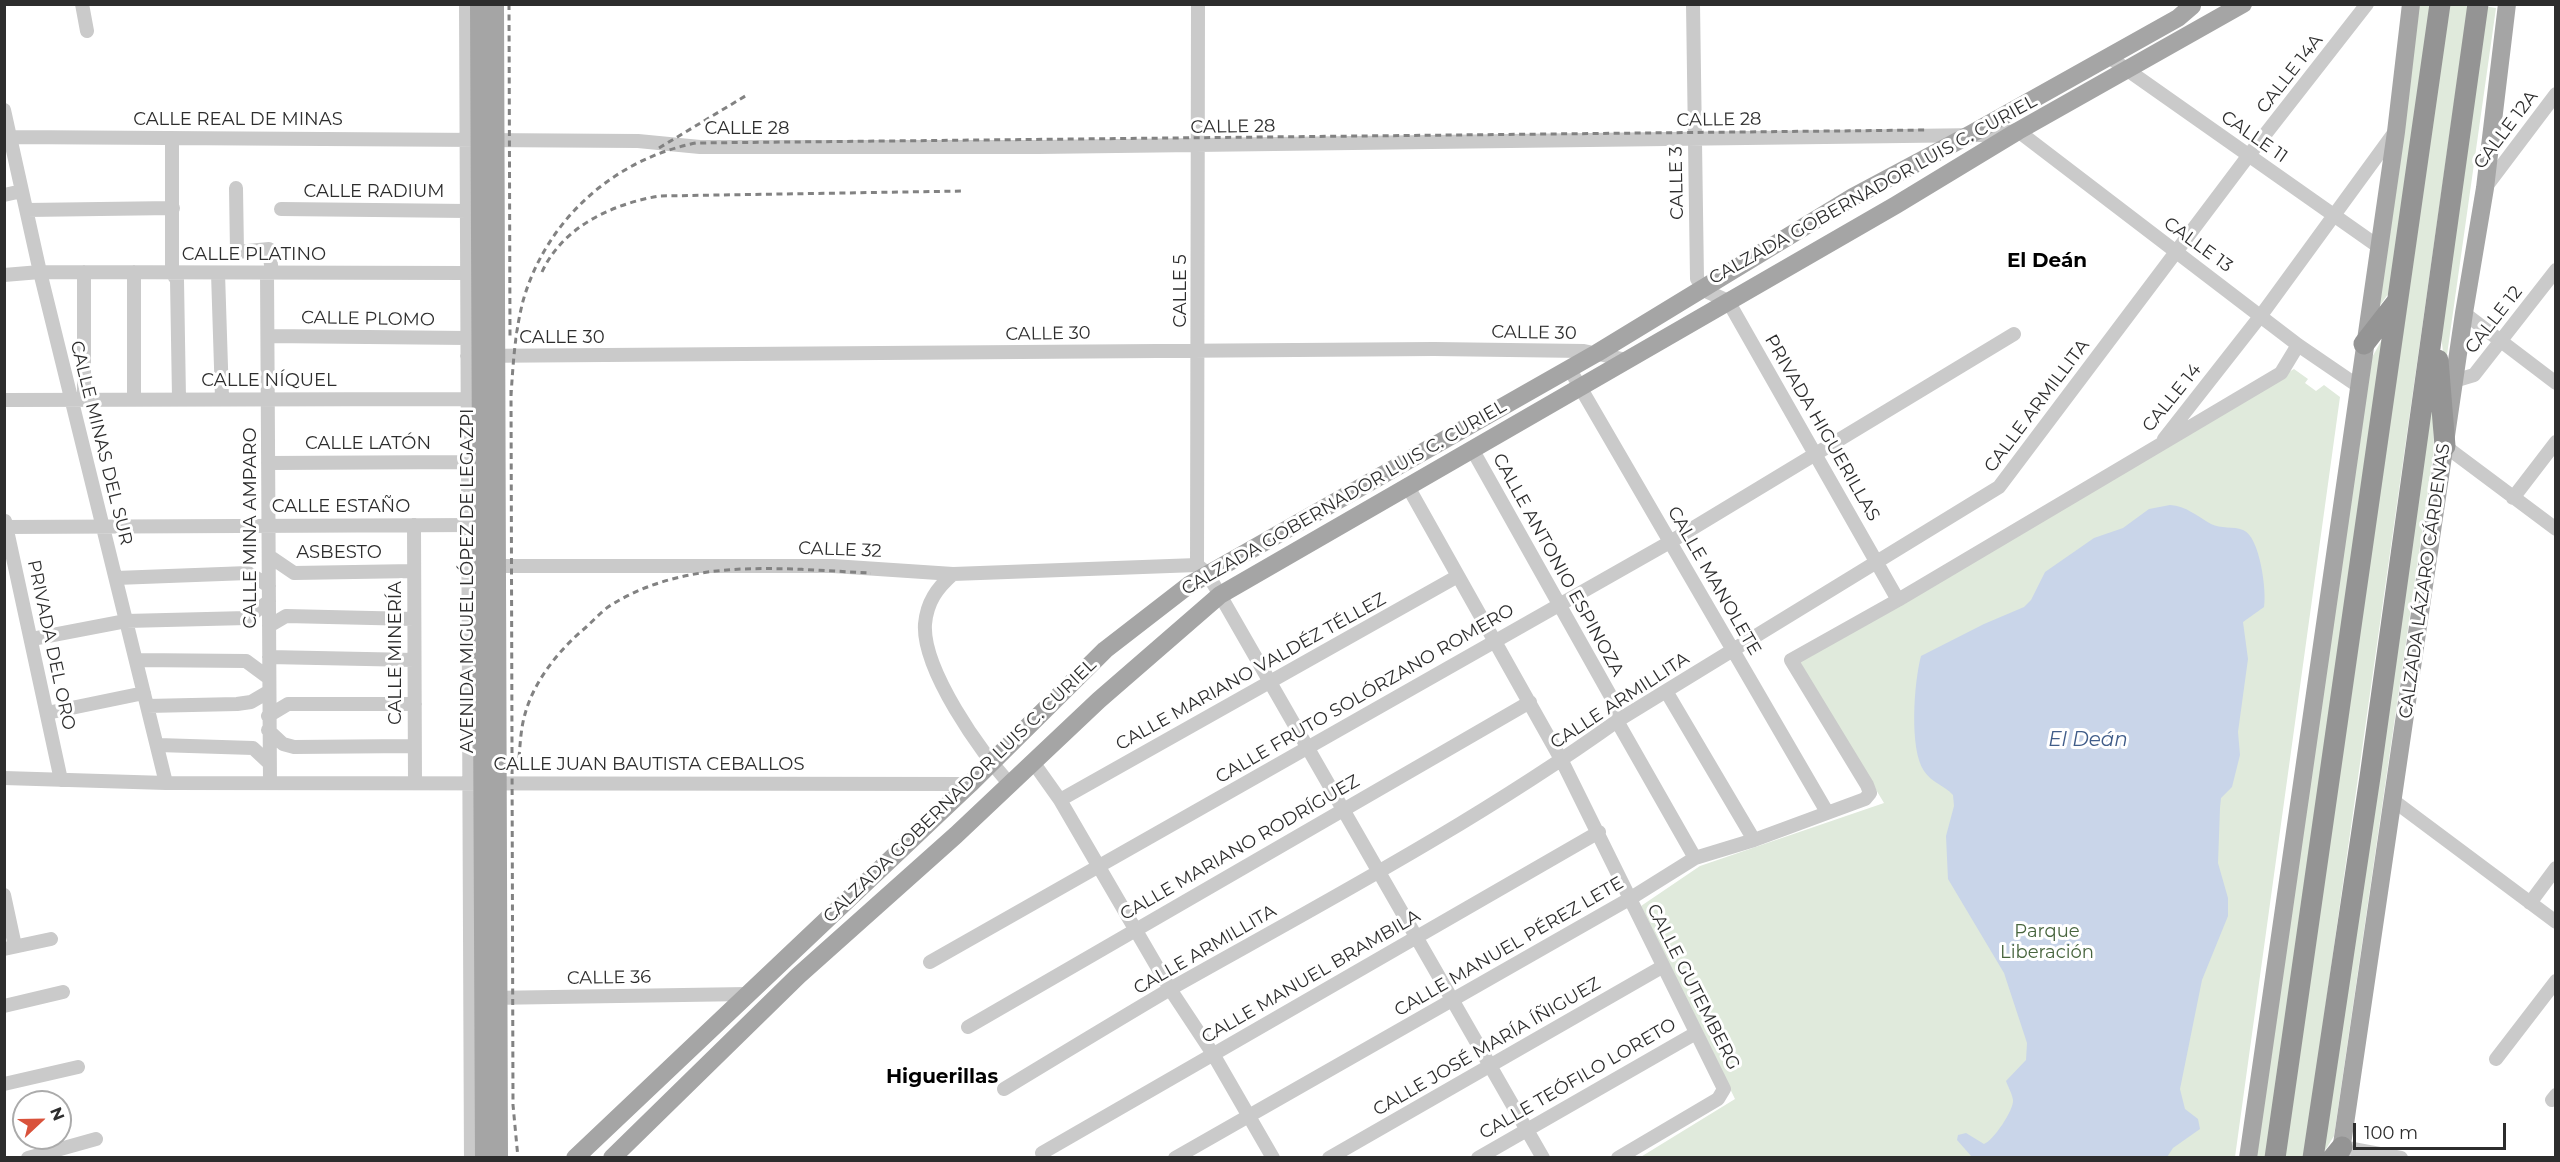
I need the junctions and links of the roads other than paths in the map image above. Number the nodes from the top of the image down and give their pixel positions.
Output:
1 (82, 4) edge
2 (466, 4) edge
3 (479, 4) edge
4 (495, 4) edge
5 (1198, 4) edge
6 (1693, 4) edge
7 (2244, 4) edge
8 (2367, 4) edge
9 (2411, 4) edge
10 (2440, 4) edge
11 (2478, 4) edge
12 (2507, 4) edge
13 (2192, 5) edge
14 (2209, 22) junction
15 (87, 31) dead end
16 (2109, 57) junction
17 (2127, 69) junction
18 (2556, 94) edge
19 (6, 124) edge
20 (2018, 131) junction
21 (2396, 132) junction
22 (1971, 134) junction
23 (172, 138) junction
24 (1694, 138) junction
25 (481, 139) junction
26 (1198, 146) junction
27 (2249, 155) junction
28 (236, 188) dead end
29 (2485, 188) junction
30 (22, 191) junction
31 (4, 195) edge
32 (173, 208) junction
33 (281, 209) dead end
34 (27, 210) junction
35 (467, 211) junction
36 (2334, 215) junction
37 (2379, 247) junction
38 (2176, 251) junction
39 (2556, 270) edge
40 (40, 272) junction
41 (84, 272) junction
42 (134, 273) junction
43 (172, 273) junction
44 (218, 273) junction
45 (270, 273) junction
46 (467, 273) junction
47 (4, 275) edge
48 (1702, 287) junction
49 (2398, 300) junction
50 (1728, 301) junction
51 (2464, 313) junction
52 (2262, 314) junction
53 (2434, 323) junction
54 (2014, 334) dead end
55 (268, 336) junction
56 (467, 338) junction
57 (2501, 343) junction
58 (2364, 344) junction
59 (2298, 345) junction
60 (1199, 350) junction
61 (1597, 353) junction
62 (481, 356) junction
63 (1627, 360) junction
64 (1569, 368) junction
65 (2454, 381) junction
66 (2556, 383) edge
67 (1579, 386) junction
68 (2358, 386) junction
69 (134, 398) junction
70 (179, 398) junction
71 (222, 398) junction
72 (78, 399) junction
73 (268, 399) junction
74 (467, 399) junction
75 (4, 400) edge
76 (2556, 442) edge
77 (2159, 445) junction
78 (2445, 446) junction
79 (1472, 449) junction
80 (1815, 454) junction
81 (468, 462) junction
82 (268, 463) junction
83 (1407, 485) junction
84 (2514, 498) junction
85 (5, 524) edge
86 (414, 525) junction
87 (482, 525) junction
88 (103, 526) junction
89 (268, 526) junction
90 (2556, 530) edge
91 (1671, 542) junction
92 (269, 556) junction
93 (1878, 563) junction
94 (482, 566) junction
95 (1202, 569) junction
96 (414, 571) junction
97 (953, 574) junction
98 (1458, 576) junction
99 (116, 578) junction
100 (269, 586) junction
101 (1220, 595) junction
102 (1898, 600) junction
103 (269, 601) junction
104 (1559, 605) junction
105 (414, 619) junction
106 (126, 621) junction
107 (269, 626) junction
108 (32, 639) junction
109 (1495, 641) junction
110 (1733, 650) junction
111 (269, 657) junction
112 (136, 660) junction
113 (414, 660) junction
114 (1270, 682) junction
115 (269, 685) junction
116 (1666, 691) junction
117 (146, 700) junction
118 (1530, 702) junction
119 (415, 704) junction
120 (47, 713) junction
121 (1617, 721) junction
122 (268, 723) junction
123 (158, 745) junction
124 (413, 746) junction
125 (1308, 748) junction
126 (1562, 761) junction
127 (1034, 762) junction
128 (269, 763) junction
129 (991, 763) junction
130 (4, 778) edge
131 (61, 780) junction
132 (415, 782) junction
133 (483, 782) junction
134 (166, 783) junction
135 (270, 783) junction
136 (970, 784) junction
137 (1010, 784) junction
138 (1870, 793) joint
139 (1060, 800) junction
140 (2394, 801) junction
141 (1344, 810) junction
142 (1827, 812) junction
143 (1599, 832) junction
144 (1754, 840) junction
145 (1695, 858) junction
146 (1098, 865) junction
147 (2556, 868) edge
148 (1380, 872) junction
149 (4, 895) edge
150 (1631, 898) junction
151 (2530, 903) junction
152 (2556, 922) edge
153 (1135, 928) junction
154 (1417, 937) junction
155 (51, 939) dead end
156 (10, 947) edge
157 (930, 962) dead end
158 (1662, 967) junction
159 (2556, 981) edge
160 (1170, 990) junction
161 (63, 992) dead end
162 (748, 994) junction
163 (484, 998) junction
164 (1453, 1000) junction
165 (4, 1006) edge
166 (968, 1027) dead end
167 (1696, 1033) junction
168 (1213, 1054) junction
169 (2496, 1059) dead end
170 (1490, 1065) junction
171 (78, 1067) dead end
172 (4, 1084) edge
173 (1004, 1089) dead end
174 (1249, 1116) junction
175 (1527, 1129) junction
176 (96, 1139) dead end
177 (1042, 1153) dead end
178 (2338, 1154) edge
179 (28, 1158) edge
180 (471, 1158) edge
181 (484, 1158) edge
182 (499, 1158) edge
183 (575, 1158) edge
184 (612, 1158) edge
185 (1176, 1158) edge
186 (1273, 1158) edge
187 (1329, 1158) edge
188 (1478, 1158) edge
189 (1544, 1158) edge
190 (1618, 1158) edge
191 (2248, 1158) edge
192 (2275, 1158) edge
193 (2313, 1158) edge
194 (2401, 1158) edge

1 - 15 street
2 - 25 street, AVENIDA MIGUEL LÓPEZ DE LEGAZPI
3 - 25 main road, AVENIDA MIGUEL LÓPEZ DE LEGAZPI
4 - 25 main road, AVENIDA MIGUEL LÓPEZ DE LEGAZPI
5 - 26 street, CALLE 5
6 - 24 street, CALLE 3
7 - 14 main road, CALZADA GOBERNADOR LUIS C. CURIEL
8 - 27 street, CALLE 14A
9 - 21 main road
10 - 49 highway
11 - 53 highway, CALZADA LÁZARO CÁRDENAS
12 - 29 main road, CALZADA LÁZARO CÁRDENAS
13 - 14 main road
13 - 16 main road, CALZADA GOBERNADOR LUIS C. CURIEL
14 - 17 main road, CALZADA GOBERNADOR LUIS C. CURIEL
16 - 17 street, CALLE 11
16 - 22 main road, CALZADA GOBERNADOR LUIS C. CURIEL
17 - 20 main road, CALZADA GOBERNADOR LUIS C. CURIEL
17 - 27 street, CALLE 11
18 - 29 street, CALLE 12A
19 - 23 street, CALLE REAL DE MINAS
19 - 30 street, CALLE MINAS DEL SUR
20 - 22 street, CALLE 28
20 - 38 street, CALLE 13
20 - 50 main road, CALZADA GOBERNADOR LUIS C. CURIEL
21 - 36 street, CALLE 14
21 - 37 main road
22 - 24 street, CALLE 28
22 - 48 main road, CALZADA GOBERNADOR LUIS C. CURIEL
23 - 25 street, CALLE REAL DE MINAS
23 - 32 street
24 - 26 street, CALLE 28
24 - 48 street, CALLE 3
25 - 26 street, CALLE 28
25 - 35 street, AVENIDA MIGUEL LÓPEZ DE LEGAZPI
25 - 62 main road, AVENIDA MIGUEL LÓPEZ DE LEGAZPI
26 - 60 street, CALLE 5
27 - 36 street, CALLE 11
27 - 38 street, CALLE 14A
28 - 45 street, CALLE MINA AMPARO
29 - 51 main road, CALZADA LÁZARO CÁRDENAS
30 - 31 street
30 - 34 street, CALLE MINAS DEL SUR
32 - 34 street
32 - 43 street
33 - 35 street, CALLE RADIUM
34 - 40 street, CALLE MINAS DEL SUR
35 - 46 street, AVENIDA MIGUEL LÓPEZ DE LEGAZPI
36 - 37 street, CALLE 11
36 - 52 street, CALLE 14
37 - 58 main road
38 - 52 street, CALLE 13
38 - 93 street, CALLE ARMILLITA
39 - 57 street, CALLE 12
40 - 41 street, CALLE PLATINO
40 - 47 street, CALLE PLATINO
40 - 72 street, CALLE MINAS DEL SUR
41 - 42 street, CALLE PLATINO
41 - 72 street
42 - 43 street, CALLE PLATINO
42 - 69 street
43 - 44 street, CALLE PLATINO
43 - 70 street
44 - 45 street, CALLE PLATINO
44 - 71 street
45 - 46 street, CALLE PLATINO
45 - 55 street, CALLE MINA AMPARO
46 - 56 street, AVENIDA MIGUEL LÓPEZ DE LEGAZPI
48 - 50 street
48 - 61 main road, CALZADA GOBERNADOR LUIS C. CURIEL
49 - 58 highway
49 - 192 highway
50 - 63 main road, CALZADA GOBERNADOR LUIS C. CURIEL
50 - 80 street, PRIVADA HIGUERILLAS
51 - 57 street
51 - 65 main road, CALZADA LÁZARO CÁRDENAS
52 - 59 street, CALLE 13
52 - 77 street, CALLE 14
53 - 78 highway
53 - 193 highway, CALZADA LÁZARO CÁRDENAS
54 - 80 street, CALLE FRUTO SOLÓRZANO ROMERO
55 - 56 street, CALLE PLOMO
55 - 73 street, CALLE MINA AMPARO
56 - 62 street, AVENIDA MIGUEL LÓPEZ DE LEGAZPI
57 - 65 street, CALLE 12
57 - 66 street
58 - 68 main road
59 - 68 street, CALLE 13
59 - 77 street
60 - 61 street, CALLE 30
60 - 62 street, CALLE 30
60 - 95 street, CALLE 5
61 - 63 street, CALLE 30
61 - 64 main road, CALZADA GOBERNADOR LUIS C. CURIEL
62 - 74 street, AVENIDA MIGUEL LÓPEZ DE LEGAZPI
62 - 87 main road, AVENIDA MIGUEL LÓPEZ DE LEGAZPI
63 - 67 main road, CALZADA GOBERNADOR LUIS C. CURIEL
64 - 67 street, CALLE MANOLETE
64 - 95 main road, CALZADA GOBERNADOR LUIS C. CURIEL
65 - 78 main road, CALZADA LÁZARO CÁRDENAS
67 - 79 main road, CALZADA GOBERNADOR LUIS C. CURIEL
67 - 91 street, CALLE MANOLETE
68 - 191 main road
69 - 70 street, CALLE NÍQUEL
69 - 72 street, CALLE NÍQUEL
70 - 71 street, CALLE NÍQUEL
71 - 73 street, CALLE NÍQUEL
72 - 75 street, CALLE NÍQUEL
72 - 88 street, CALLE MINAS DEL SUR
73 - 74 street, CALLE NÍQUEL
73 - 82 street, CALLE MINA AMPARO
74 - 81 street, AVENIDA MIGUEL LÓPEZ DE LEGAZPI
76 - 84 street
77 - 102 street, CALLE 14
78 - 84 street
78 - 140 main road, CALZADA LÁZARO CÁRDENAS
79 - 83 main road, CALZADA GOBERNADOR LUIS C. CURIEL
79 - 104 street, CALLE ANTONIO ESPINOZA
80 - 91 street, CALLE FRUTO SOLÓRZANO ROMERO
80 - 93 street, PRIVADA HIGUERILLAS
81 - 82 street, CALLE LATÓN
81 - 87 street, AVENIDA MIGUEL LÓPEZ DE LEGAZPI
82 - 89 street, CALLE MINA AMPARO
83 - 98 street, CALLE GUTEMBERG
83 - 101 main road, CALZADA GOBERNADOR LUIS C. CURIEL
84 - 90 street
85 - 88 street, CALLE ESTAÑO
85 - 108 street, PRIVADA DEL ORO
86 - 87 street, CALLE ESTAÑO
86 - 89 street, CALLE ESTAÑO
86 - 96 street, CALLE MINERÍA
87 - 94 main road, AVENIDA MIGUEL LÓPEZ DE LEGAZPI
88 - 89 street, CALLE ESTAÑO
88 - 99 street, CALLE MINAS DEL SUR
89 - 92 street, CALLE MINA AMPARO
91 - 104 street, CALLE FRUTO SOLÓRZANO ROMERO
91 - 110 street, CALLE MANOLETE
92 - 96 street, ASBESTO
92 - 100 street, CALLE MINA AMPARO
93 - 102 street, PRIVADA HIGUERILLAS
93 - 110 street, CALLE ARMILLITA
94 - 97 street, CALLE 32
94 - 133 main road, AVENIDA MIGUEL LÓPEZ DE LEGAZPI
95 - 97 street, CALLE 32
95 - 101 street
95 - 129 main road, CALZADA GOBERNADOR LUIS C. CURIEL
96 - 105 street, CALLE MINERÍA
97 - 129 street
98 - 109 street, CALLE GUTEMBERG
98 - 114 street, CALLE MARIANO VALDÉZ TÉLLEZ
99 - 100 street
99 - 106 street, CALLE MINAS DEL SUR
100 - 103 street, CALLE MINA AMPARO
101 - 114 street
101 - 127 main road, CALZADA GOBERNADOR LUIS C. CURIEL
102 - 138 street, CALLE 14
103 - 106 street
103 - 107 street, CALLE MINA AMPARO
104 - 109 street, CALLE FRUTO SOLÓRZANO ROMERO
104 - 121 street, CALLE ANTONIO ESPINOZA
105 - 107 street
105 - 113 street, CALLE MINERÍA
106 - 108 street
106 - 112 street, CALLE MINAS DEL SUR
107 - 111 street, CALLE MINA AMPARO
108 - 120 street, PRIVADA DEL ORO
109 - 118 street, CALLE GUTEMBERG
109 - 125 street, CALLE FRUTO SOLÓRZANO ROMERO
110 - 116 street, CALLE ARMILLITA
110 - 142 street, CALLE MANOLETE
111 - 113 street
111 - 115 street, CALLE MINA AMPARO
112 - 115 street
112 - 117 street, CALLE MINAS DEL SUR
113 - 119 street, CALLE MINERÍA
114 - 125 street
114 - 139 street, CALLE MARIANO VALDÉZ TÉLLEZ
115 - 117 street
115 - 122 street, CALLE MINA AMPARO
116 - 121 street, CALLE ARMILLITA
116 - 144 street
117 - 120 street
117 - 123 street, CALLE MINAS DEL SUR
118 - 126 street, CALLE GUTEMBERG
118 - 141 street, CALLE MARIANO RODRÍGUEZ
119 - 122 street
119 - 124 street, CALLE MINERÍA
120 - 131 street, PRIVADA DEL ORO
121 - 126 street, CALLE ARMILLITA
121 - 145 street, CALLE ANTONIO ESPINOZA
122 - 124 street
122 - 128 street, CALLE MINA AMPARO
123 - 128 street
123 - 134 street, CALLE MINAS DEL SUR
124 - 132 street, CALLE MINERÍA
125 - 141 street
125 - 146 street, CALLE FRUTO SOLÓRZANO ROMERO
126 - 143 street, CALLE GUTEMBERG
126 - 148 street, CALLE ARMILLITA
127 - 137 main road, CALZADA GOBERNADOR LUIS C. CURIEL
127 - 139 street
128 - 135 street, CALLE MINA AMPARO
129 - 136 main road, CALZADA GOBERNADOR LUIS C. CURIEL
129 - 137 street
130 - 131 street, CALLE JUAN BAUTISTA CEBALLOS
131 - 134 street, CALLE JUAN BAUTISTA CEBALLOS
132 - 133 street, CALLE JUAN BAUTISTA CEBALLOS
132 - 135 street, CALLE JUAN BAUTISTA CEBALLOS
133 - 136 street, CALLE JUAN BAUTISTA CEBALLOS
133 - 163 main road, AVENIDA MIGUEL LÓPEZ DE LEGAZPI
134 - 135 street, CALLE JUAN BAUTISTA CEBALLOS
136 - 162 main road, CALZADA GOBERNADOR LUIS C. CURIEL
137 - 184 main road, CALZADA GOBERNADOR LUIS C. CURIEL
138 - 142 street, CALLE MANUEL PÉREZ LETE
139 - 146 street
140 - 151 street
140 - 178 main road, CALZADA LÁZARO CÁRDENAS
141 - 148 street
141 - 153 street, CALLE MARIANO RODRÍGUEZ
142 - 144 street, CALLE MANUEL PÉREZ LETE
143 - 150 street, CALLE GUTEMBERG
143 - 154 street, CALLE MANUEL BRAMBILA
144 - 145 street, CALLE MANUEL PÉREZ LETE
145 - 150 street, CALLE MANUEL PÉREZ LETE
146 - 153 street
146 - 157 street, CALLE FRUTO SOLÓRZANO ROMERO
147 - 151 street
148 - 154 street
148 - 160 street, CALLE ARMILLITA
149 - 156 street
150 - 158 street, CALLE GUTEMBERG
150 - 164 street, CALLE MANUEL PÉREZ LETE
151 - 152 street
153 - 160 street
153 - 166 street, CALLE MARIANO RODRÍGUEZ
154 - 164 street
154 - 168 street, CALLE MANUEL BRAMBILA
155 - 156 street
158 - 167 street, CALLE GUTEMBERG
158 - 170 street, CALLE JOSÉ MARÍA ÍÑIGUEZ
159 - 169 street
160 - 168 street
160 - 173 street, CALLE ARMILLITA
161 - 165 street
162 - 163 street, CALLE 36
162 - 183 main road, CALZADA GOBERNADOR LUIS C. CURIEL
163 - 180 street, AVENIDA MIGUEL LÓPEZ DE LEGAZPI
163 - 181 main road, AVENIDA MIGUEL LÓPEZ DE LEGAZPI
163 - 182 main road, AVENIDA MIGUEL LÓPEZ DE LEGAZPI
164 - 170 street
164 - 174 street, CALLE MANUEL PÉREZ LETE
167 - 175 street, CALLE TEÓFILO LORETO
167 - 190 street, CALLE GUTEMBERG
168 - 174 street
168 - 177 street, CALLE MANUEL BRAMBILA
170 - 175 street
170 - 187 street, CALLE JOSÉ MARÍA ÍÑIGUEZ
171 - 172 street
174 - 185 street, CALLE MANUEL PÉREZ LETE
174 - 186 street
175 - 188 street, CALLE TEÓFILO LORETO
175 - 189 street
176 - 179 street
178 - 194 street

